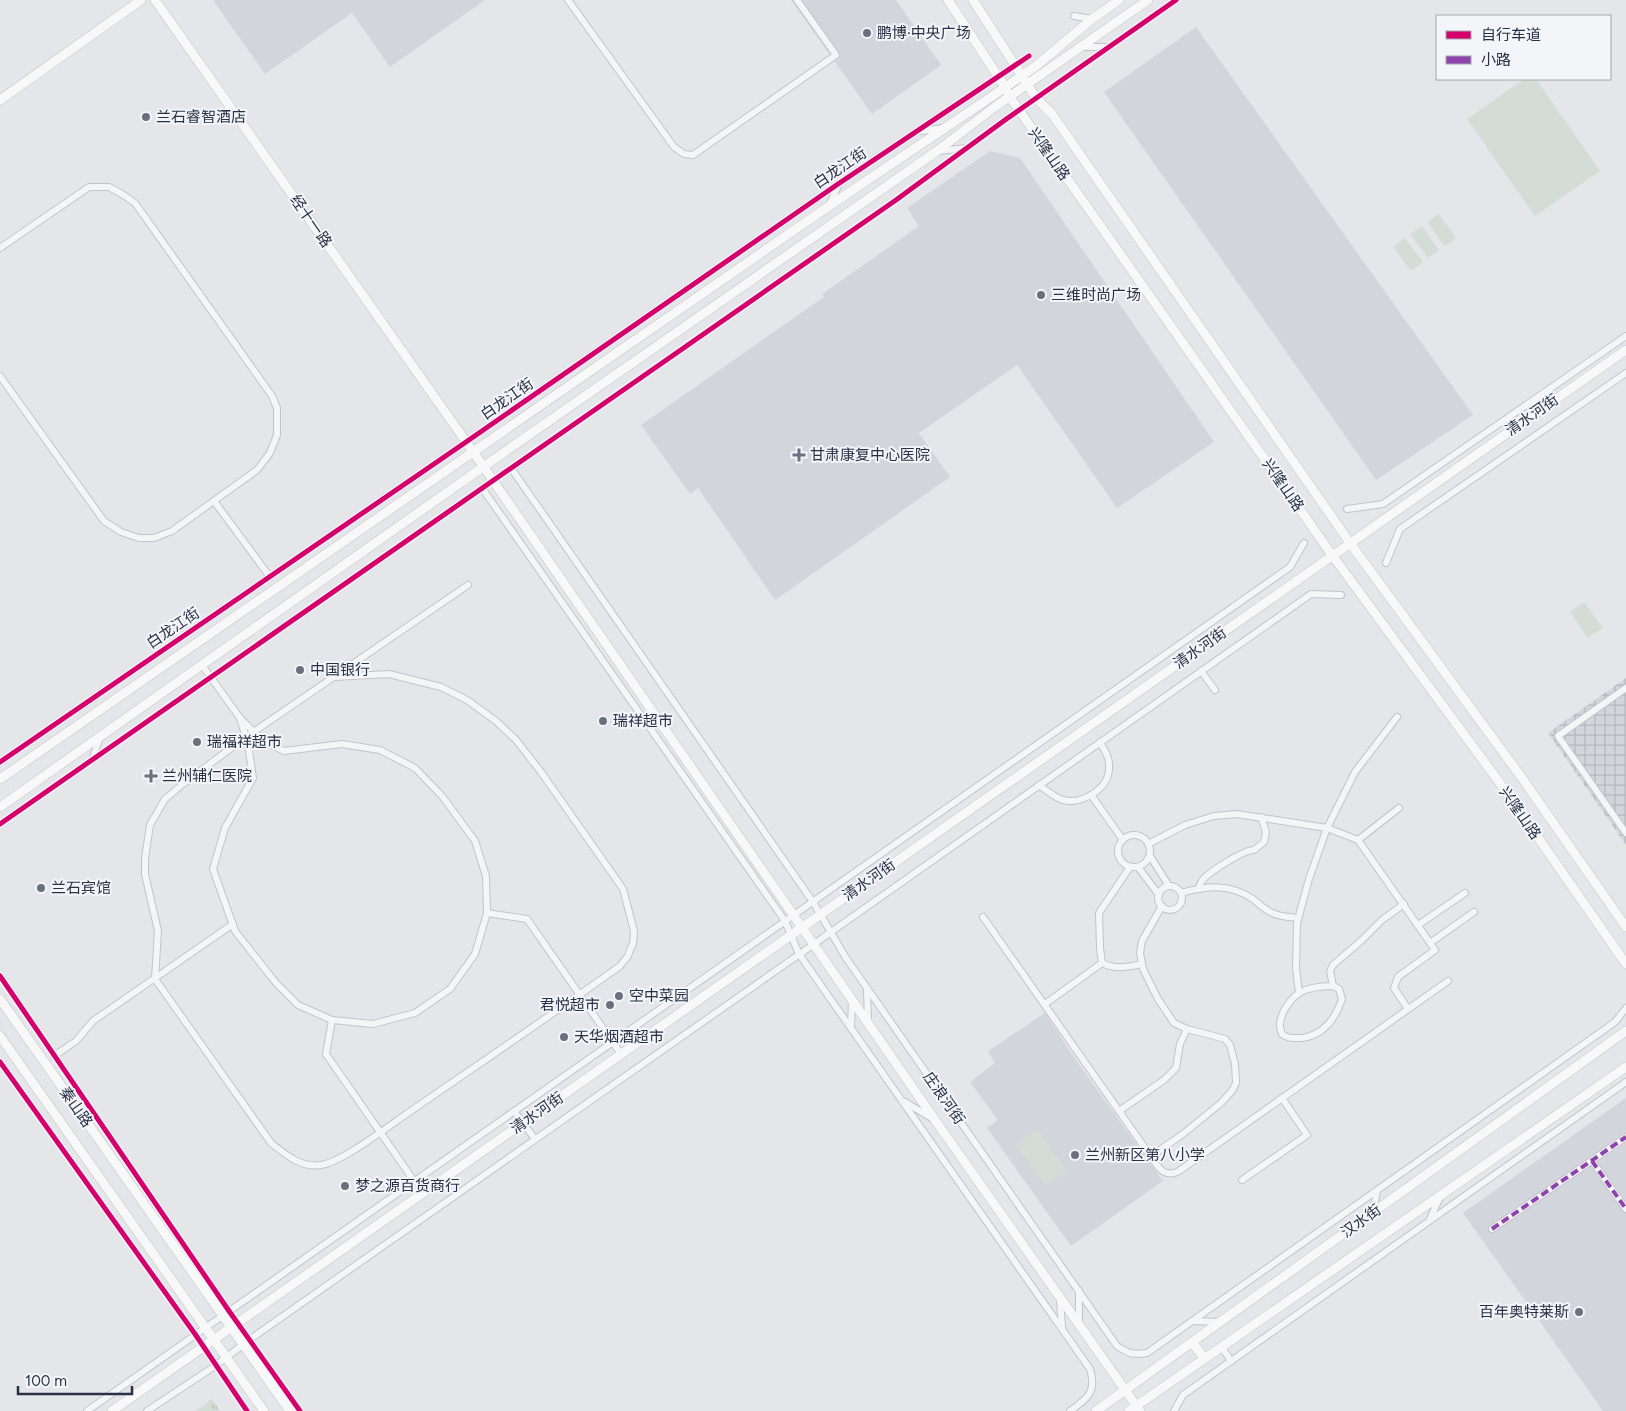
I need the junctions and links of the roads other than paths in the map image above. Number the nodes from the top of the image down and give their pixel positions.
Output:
1 (141, 0) edge
2 (155, 0) edge
3 (568, 0) edge
4 (797, 0) edge
5 (948, 0) edge
6 (973, 0) edge
7 (1119, 0) edge
8 (1148, 0) edge
9 (1074, 16) dead end
10 (1092, 19) junction
11 (1110, 47) dead end
12 (1081, 48) junction
13 (1029, 56) dead end
14 (1015, 66) junction
15 (1022, 75) junction
16 (998, 77) junction
17 (1026, 84) junction
18 (1005, 87) junction
19 (1009, 96) junction
20 (0, 100) edge
21 (945, 127) junction
22 (918, 132) junction
23 (967, 148) dead end
24 (936, 151) junction
25 (838, 184) junction
26 (829, 206) junction
27 (0, 248) edge
28 (1626, 336) edge
29 (1626, 350) edge
30 (1626, 372) edge
31 (0, 376) edge
32 (466, 442) junction
33 (474, 453) junction
34 (483, 467) junction
35 (511, 468) dead end
36 (482, 488) dead end
37 (214, 501) junction
38 (1347, 509) dead end
39 (1304, 543) dead end
40 (1350, 543) junction
41 (1332, 555) junction
42 (1386, 563) dead end
43 (270, 577) junction
44 (468, 586) dead end
45 (1341, 595) dead end
46 (202, 665) junction
47 (1201, 671) junction
48 (334, 677) junction
49 (1626, 688) edge
50 (1215, 690) dead end
51 (1397, 717) dead end
52 (240, 718) junction
53 (254, 732) junction
54 (100, 737) junction
55 (246, 737) junction
56 (1100, 742) junction
57 (92, 760) dead end
58 (0, 762) edge
59 (0, 779) edge
60 (1039, 785) junction
61 (1091, 795) junction
62 (0, 807) edge
63 (1399, 808) dead end
64 (1261, 817) junction
65 (1327, 828) junction
66 (1626, 833) edge
67 (1123, 840) junction
68 (1358, 840) junction
69 (1148, 844) junction
70 (1150, 856) junction
71 (1130, 867) junction
72 (1138, 867) junction
73 (1170, 886) junction
74 (1198, 888) junction
75 (1181, 893) junction
76 (1466, 893) dead end
77 (1159, 895) junction
78 (813, 902) junction
79 (1404, 904) junction
80 (1162, 906) junction
81 (1474, 912) dead end
82 (487, 913) junction
83 (820, 914) junction
84 (794, 916) junction
85 (983, 917) dead end
86 (1298, 918) junction
87 (785, 921) junction
88 (233, 924) junction
89 (1418, 926) junction
90 (1626, 927) edge
91 (802, 928) junction
92 (831, 932) junction
93 (791, 935) junction
94 (1430, 943) junction
95 (814, 944) junction
96 (799, 954) junction
97 (1102, 963) junction
98 (1142, 964) junction
99 (1626, 964) edge
100 (155, 979) junction
101 (1448, 981) dead end
102 (1333, 986) junction
103 (867, 988) junction
104 (1299, 993) junction
105 (580, 995) junction
106 (852, 998) junction
107 (0, 999) edge
108 (1045, 1004) junction
109 (1626, 1008) edge
110 (1408, 1009) junction
111 (332, 1020) junction
112 (868, 1021) junction
113 (851, 1028) junction
114 (1187, 1029) junction
115 (1626, 1031) edge
116 (0, 1036) edge
117 (613, 1042) junction
118 (621, 1054) junction
119 (54, 1056) dead end
120 (1626, 1067) edge
121 (1626, 1082) edge
122 (1282, 1098) junction
123 (902, 1100) junction
124 (514, 1111) junction
125 (1119, 1111) junction
126 (935, 1120) junction
127 (523, 1123) junction
128 (379, 1133) junction
129 (1626, 1137) edge
130 (535, 1139) junction
131 (1151, 1156) junction
132 (1592, 1161) junction
133 (1242, 1180) dead end
134 (414, 1182) junction
135 (1377, 1191) junction
136 (1441, 1195) junction
137 (1626, 1209) edge
138 (1373, 1213) junction
139 (1430, 1221) junction
140 (1492, 1229) dead end
141 (1079, 1291) junction
142 (1060, 1298) junction
143 (223, 1316) junction
144 (1192, 1321) junction
145 (1221, 1322) junction
146 (1079, 1325) junction
147 (231, 1327) junction
148 (205, 1328) junction
149 (1062, 1329) junction
150 (213, 1340) junction
151 (1192, 1342) junction
152 (243, 1344) junction
153 (1221, 1346) junction
154 (226, 1358) junction
155 (1204, 1358) junction
156 (1231, 1361) junction
157 (1125, 1391) junction
158 (1135, 1409) edge
159 (87, 1411) edge
160 (112, 1411) edge
161 (147, 1411) edge
162 (264, 1411) edge
163 (290, 1411) edge
164 (1070, 1411) edge
165 (1096, 1411) edge
166 (1174, 1411) edge

1 - 20 street
2 - 32 street, 经十一路
3 - 4 street
5 - 16 street, 兴隆山路
6 - 14 street, 兴隆山路
7 - 10 street, 白龙江街
8 - 12 street
9 - 10 street
10 - 15 street, 白龙江街
11 - 12 street
12 - 17 street
13 - 14 street, 白龙江街
14 - 15 street, 兴隆山路
14 - 16 street, 白龙江街
15 - 17 street, 兴隆山路
15 - 18 street, 白龙江街
16 - 18 street, 兴隆山路
16 - 22 street, 白龙江街
17 - 19 street
17 - 40 street, 兴隆山路
18 - 19 street, 兴隆山路
18 - 21 street, 白龙江街
19 - 24 street
19 - 41 street, 兴隆山路
21 - 22 street
21 - 26 street, 白龙江街
22 - 25 street, 白龙江街
23 - 24 street
24 - 34 street
25 - 26 street
25 - 32 street, 白龙江街
26 - 33 street, 白龙江街
27 - 37 street
28 - 38 street
29 - 40 street, 清水河街
30 - 42 street
31 - 37 street
32 - 33 street, 经十一路
32 - 43 street, 白龙江街
33 - 34 street, 经十一路
33 - 59 street, 白龙江街
34 - 46 street
34 - 84 street, 经十一路
35 - 78 street, 庄浪河街
36 - 87 street
37 - 43 street
39 - 78 street
40 - 41 street, 清水河街
40 - 90 street, 兴隆山路
41 - 83 street, 清水河街
41 - 99 street, 兴隆山路
43 - 58 street, 白龙江街
44 - 48 street
45 - 47 street
46 - 52 street
46 - 54 street
47 - 50 street
47 - 56 street
48 - 53 street
48 - 105 street
49 - 66 street
51 - 65 street
52 - 53 street
52 - 55 street
53 - 55 street
53 - 82 street
54 - 57 street
54 - 62 street
55 - 88 street
55 - 100 street
56 - 60 street
56 - 61 street
60 - 61 street
60 - 92 street
61 - 67 street
63 - 68 street
64 - 65 street
64 - 69 street
64 - 74 street
65 - 68 street
65 - 86 street
67 - 69 street
67 - 71 street
68 - 79 street
69 - 70 street
70 - 72 street
70 - 73 street
71 - 72 street
71 - 97 street
72 - 77 street
73 - 75 street
73 - 77 street
74 - 75 street
74 - 86 street
75 - 80 street
76 - 89 street
77 - 80 street
78 - 83 street, 庄浪河街
78 - 84 street
79 - 89 street
79 - 102 street
80 - 98 street
81 - 94 street
82 - 105 street
82 - 111 street
83 - 91 street, 清水河街
83 - 92 street, 庄浪河街
84 - 87 street
84 - 91 street, 经十一路
85 - 108 street
86 - 104 street
87 - 93 street
87 - 117 street
88 - 100 street
88 - 111 street
89 - 94 street
91 - 93 street, 清水河街
91 - 95 street, 经十一路
92 - 95 street
92 - 103 street, 庄浪河街
93 - 96 street
93 - 118 street, 清水河街
94 - 110 street
95 - 96 street
95 - 106 street, 经十一路
96 - 113 street
96 - 130 street
97 - 98 street
97 - 108 street
98 - 114 street
100 - 119 street
100 - 128 street
101 - 110 street
102 - 104 street
102 - 104 street
103 - 112 street
103 - 141 street, 庄浪河街
105 - 117 street
105 - 128 street
106 - 112 street, 经十一路
106 - 113 street
107 - 143 street, 秦山路
108 - 125 street
109 - 135 street
110 - 122 street
111 - 128 street
112 - 126 street, 经十一路
113 - 123 street
114 - 125 street
114 - 131 street
115 - 138 street, 汉水街
116 - 148 street, 秦山路
117 - 118 street
117 - 124 street
118 - 127 street, 清水河街
120 - 136 street, 汉水街
121 - 139 street
122 - 131 street
122 - 133 street
123 - 126 street
123 - 149 street
124 - 127 street
124 - 134 street
125 - 131 street
126 - 142 street, 经十一路
127 - 130 street
127 - 147 street, 清水河街
128 - 134 street
129 - 132 street
130 - 152 street
132 - 137 street
132 - 140 street
134 - 143 street
135 - 138 street
135 - 144 street
136 - 139 street
136 - 153 street, 汉水街
138 - 145 street, 汉水街
139 - 156 street
141 - 144 street, 庄浪河街
141 - 146 street
142 - 146 street, 经十一路
142 - 149 street
143 - 147 street, 秦山路
143 - 148 street
144 - 145 street
145 - 151 street, 汉水街
146 - 157 street, 经十一路
147 - 150 street, 清水河街
147 - 152 street, 秦山路
148 - 150 street, 秦山路
148 - 159 street
149 - 164 street
150 - 154 street, 秦山路
150 - 160 street, 清水河街
151 - 155 street
151 - 157 street, 汉水街
152 - 154 street
152 - 163 street, 秦山路
153 - 155 street, 汉水街
153 - 156 street
154 - 161 street
154 - 162 street, 秦山路
155 - 158 street, 汉水街
156 - 166 street
157 - 158 street, 经十一路
157 - 165 street, 汉水街

